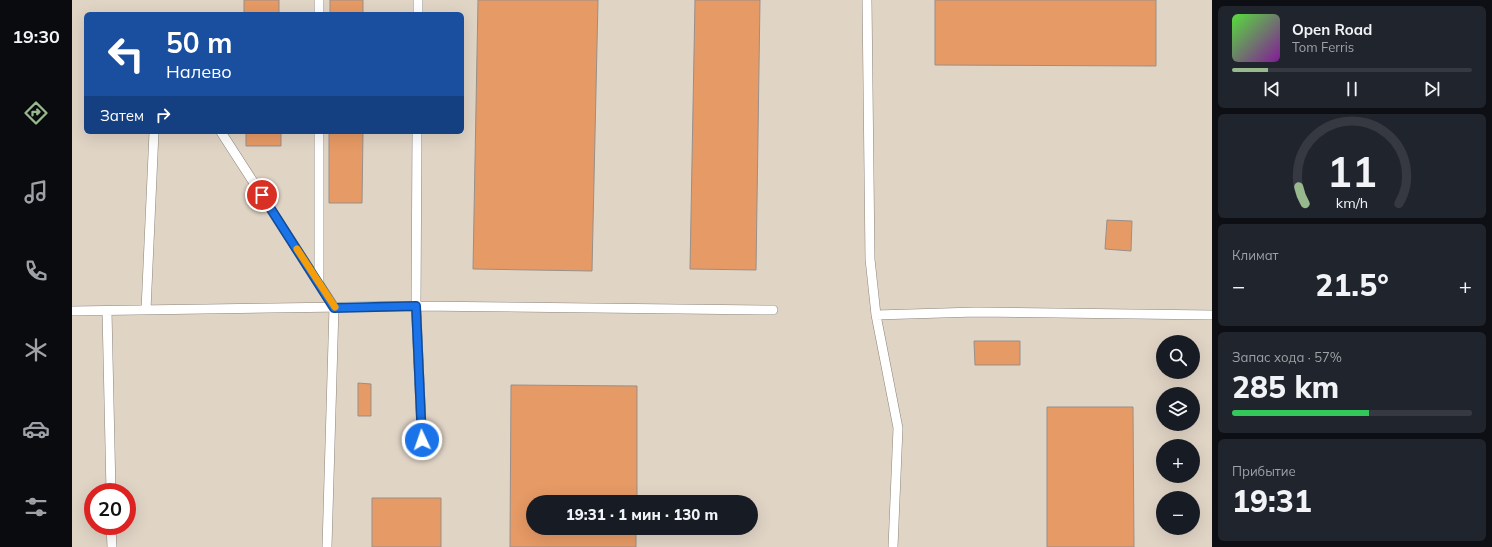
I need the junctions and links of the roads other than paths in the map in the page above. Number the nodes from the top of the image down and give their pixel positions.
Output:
1 (319, 0) edge
2 (418, 0) edge
3 (867, 0) edge
4 (319, 12) edge
5 (418, 12) edge
6 (154, 134) edge
7 (222, 134) edge
8 (319, 134) edge
9 (417, 134) edge
10 (319, 283) junction
11 (416, 306) junction
12 (334, 308) junction
13 (146, 310) junction
14 (773, 310) dead end
15 (72, 311) edge
16 (107, 311) junction
17 (876, 315) junction
18 (1212, 315) edge
19 (422, 440) dead end
20 (111, 483) edge
21 (112, 535) edge
22 (112, 547) edge
23 (327, 547) edge
24 (893, 547) edge

1 - 4 lane
2 - 5 lane
3 - 17 lane
6 - 13 lane
7 - 10 lane
8 - 10 lane
9 - 11 lane
10 - 12 lane
11 - 12 lane
11 - 14 lane
11 - 19 lane
12 - 13 lane
12 - 23 lane
13 - 16 lane
15 - 16 lane
16 - 20 lane
17 - 18 lane
17 - 24 lane
21 - 22 lane

